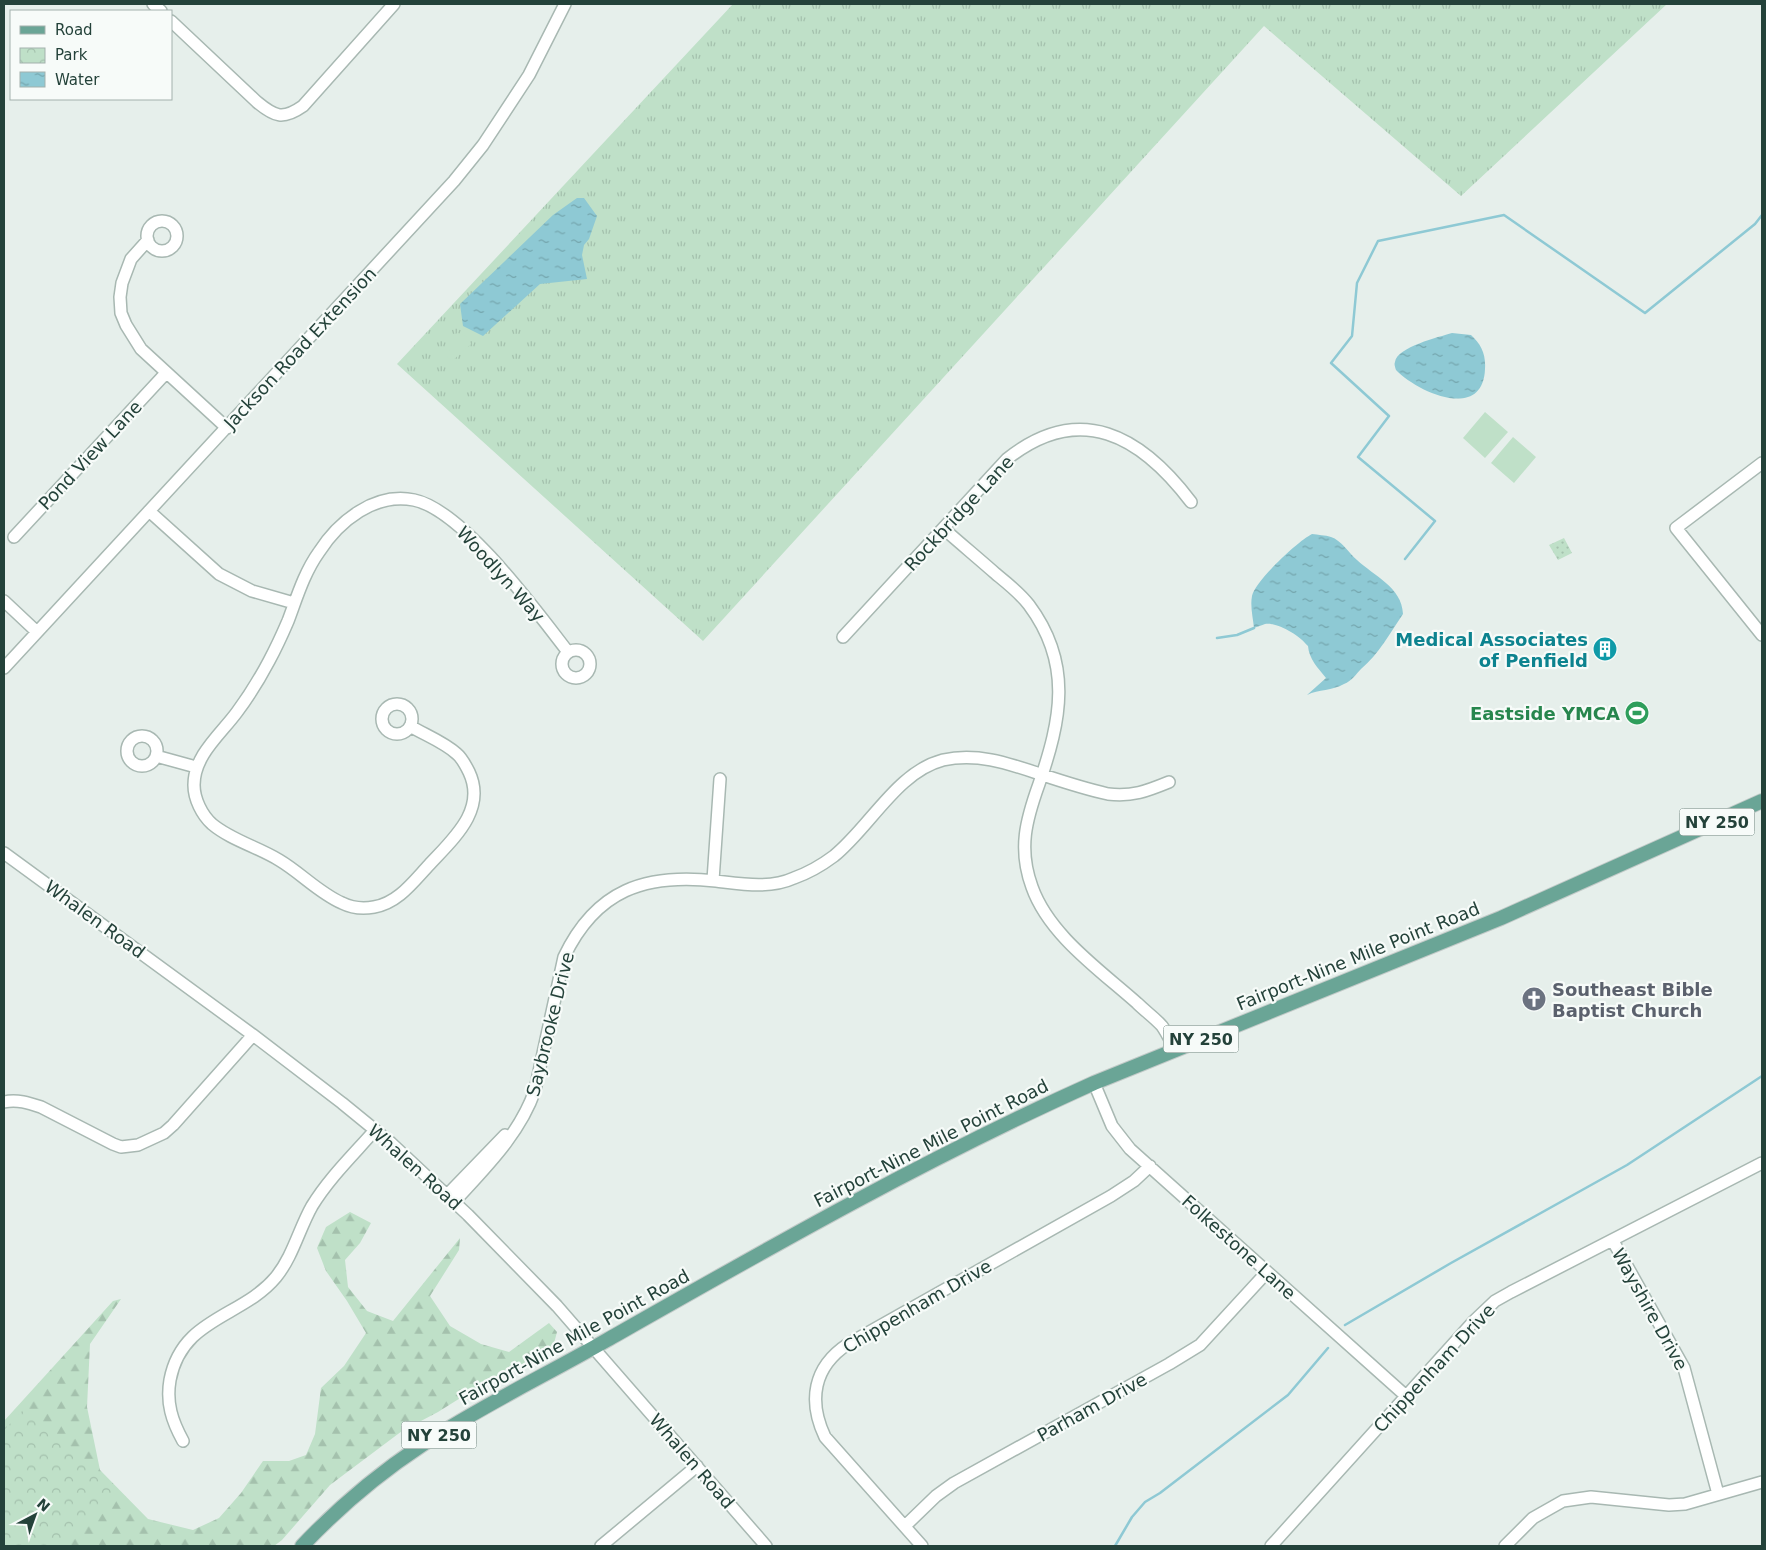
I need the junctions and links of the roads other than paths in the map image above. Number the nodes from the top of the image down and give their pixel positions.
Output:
1 (394, 4) edge
2 (565, 4) edge
3 (172, 22) edge
4 (148, 240) dead end
5 (166, 373) junction
6 (227, 428) junction
7 (1762, 464) edge
8 (1191, 502) dead end
9 (149, 511) junction
10 (944, 529) junction
11 (14, 537) dead end
12 (4, 600) edge
13 (294, 603) junction
14 (37, 632) junction
15 (1762, 635) edge
16 (843, 637) dead end
17 (568, 652) dead end
18 (4, 668) edge
19 (410, 726) dead end
20 (156, 756) dead end
21 (196, 768) junction
22 (1042, 774) junction
23 (720, 779) dead end
24 (1169, 782) dead end
25 (1762, 801) edge
26 (4, 853) edge
27 (713, 880) junction
28 (252, 1035) junction
29 (1175, 1050) junction
30 (1094, 1083) junction
31 (4, 1102) edge
32 (376, 1130) junction
33 (1762, 1163) edge
34 (1150, 1166) junction
35 (451, 1199) junction
36 (1612, 1241) junction
37 (1267, 1272) junction
38 (594, 1348) junction
39 (1406, 1396) junction
40 (183, 1441) dead end
41 (696, 1466) junction
42 (1762, 1482) edge
43 (1718, 1494) junction
44 (905, 1526) junction
45 (302, 1546) edge
46 (601, 1546) edge
47 (766, 1546) edge
48 (922, 1546) edge
49 (1271, 1546) edge
50 (1505, 1546) edge

1 - 3 street
2 - 6 street, Jackson Road Extension
4 - 5 street
5 - 6 street
5 - 11 street, Pond View Lane
6 - 9 street, Jackson Road Extension
7 - 15 street
8 - 10 street, Rockbridge Lane
9 - 13 street
9 - 14 street, Jackson Road Extension
10 - 16 street, Rockbridge Lane
10 - 22 street
12 - 14 street
13 - 17 street, Woodlyn Way
13 - 21 street, Woodlyn Way
14 - 18 street, Jackson Road Extension
19 - 21 street
20 - 21 street
22 - 24 street, Saybrooke Drive
22 - 27 street, Saybrooke Drive
22 - 29 street
23 - 27 street
25 - 29 main road, Fairport-Nine Mile Point Road / NY 250
26 - 28 street, Whalen Road
27 - 35 street, Saybrooke Drive
28 - 31 street
28 - 32 street, Whalen Road
29 - 30 main road, Fairport-Nine Mile Point Road / NY 250
30 - 34 street, Folkestone Lane
30 - 38 main road, Fairport-Nine Mile Point Road / NY 250
32 - 35 street, Whalen Road
32 - 40 street
33 - 36 street, Chippenham Drive
34 - 37 street, Folkestone Lane
34 - 44 street, Chippenham Drive
35 - 38 street, Whalen Road
36 - 39 street, Chippenham Drive
36 - 43 street, Wayshire Drive
37 - 39 street, Folkestone Lane
37 - 44 street, Parham Drive
38 - 41 street, Whalen Road
38 - 45 main road, Fairport-Nine Mile Point Road / NY 250
39 - 49 street, Chippenham Drive
41 - 46 street
41 - 47 street, Whalen Road
42 - 43 street
43 - 50 street
44 - 48 street, Chippenham Drive

